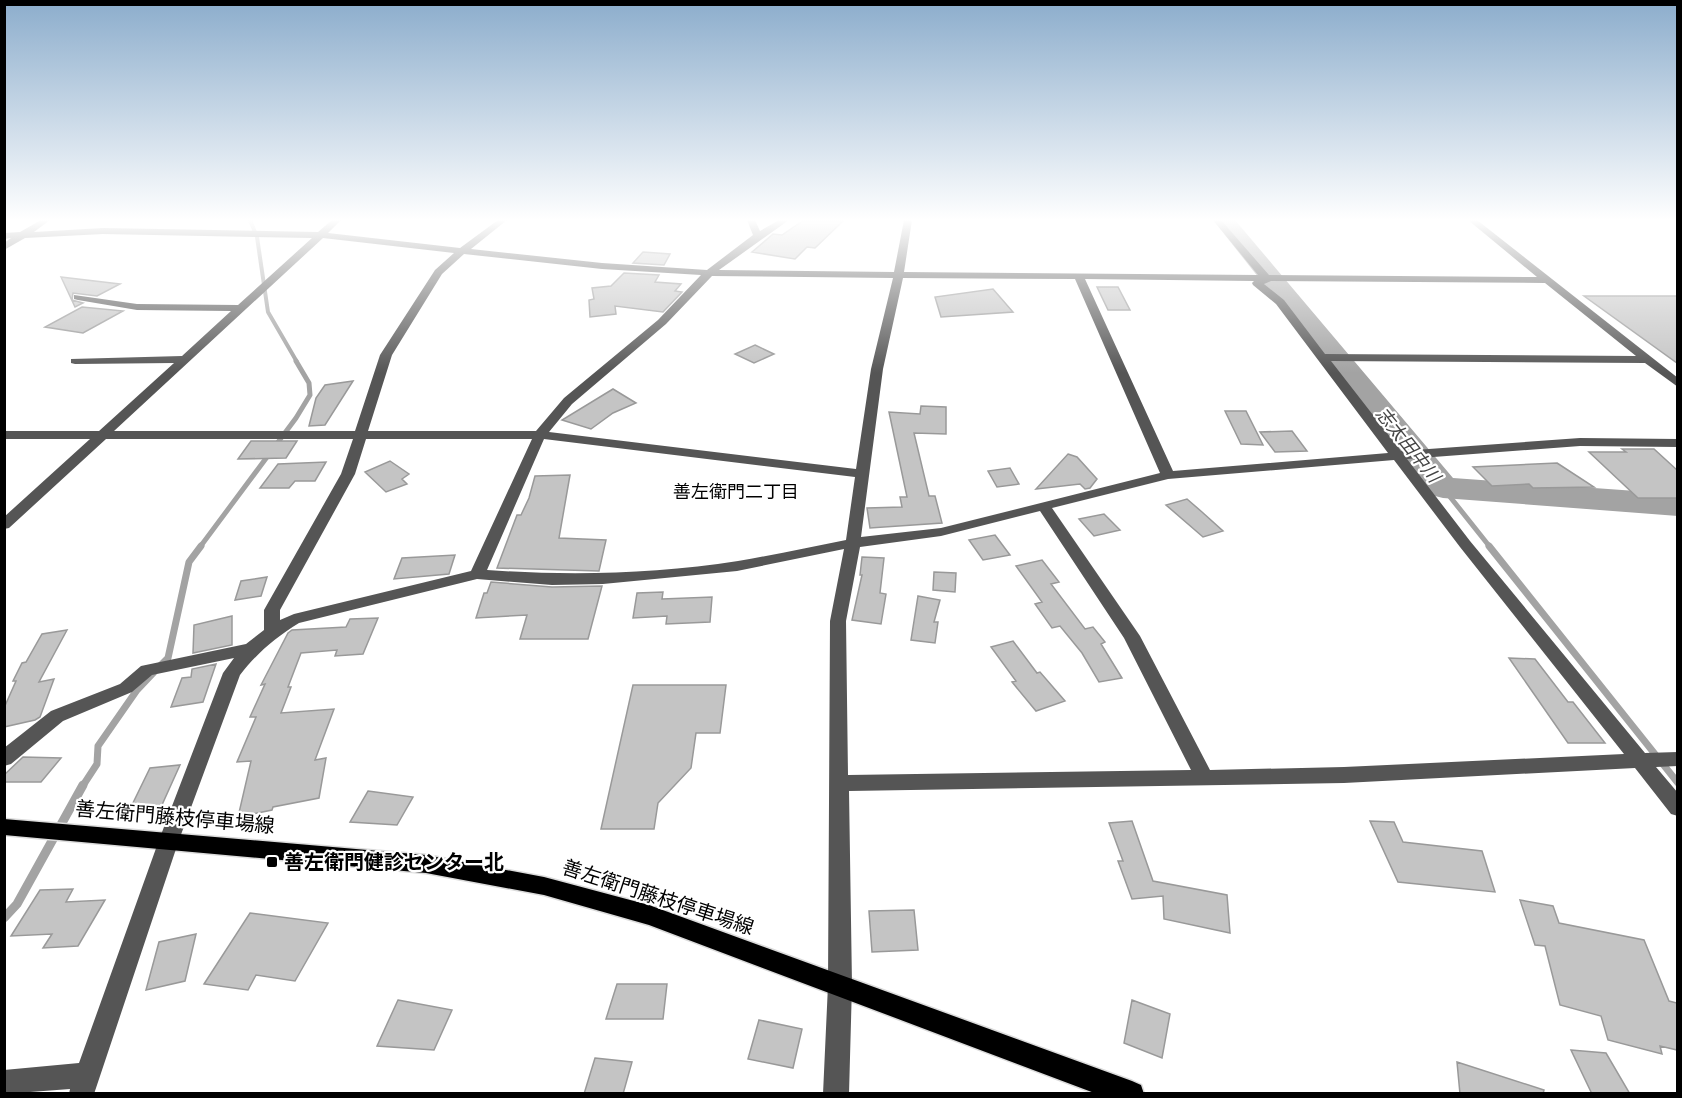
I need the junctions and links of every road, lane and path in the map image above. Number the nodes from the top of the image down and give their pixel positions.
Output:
1 (281, 271) edge
2 (439, 271) edge
3 (682, 271) edge
4 (1260, 271) edge
5 (1535, 271) edge
6 (709, 273) junction
7 (899, 274) junction
8 (1079, 276) junction
9 (1267, 279) junction
10 (1546, 280) junction
11 (78, 297) dead end
12 (241, 308) junction
13 (1321, 357) junction
14 (186, 359) junction
15 (1648, 360) junction
16 (75, 361) dead end
17 (1677, 384) edge
18 (4, 435) edge
19 (540, 435) junction
20 (100, 436) junction
21 (362, 436) junction
22 (1677, 443) edge
23 (1397, 456) junction
24 (862, 474) junction
25 (1168, 475) junction
26 (1044, 507) junction
27 (4, 525) edge
28 (853, 543) junction
29 (477, 574) junction
30 (272, 632) junction
31 (251, 649) junction
32 (4, 759) edge
33 (1677, 759) edge
34 (1643, 760) junction
35 (1205, 778) junction
36 (840, 783) junction
37 (1677, 808) edge
38 (4, 827) edge
39 (169, 840) junction
40 (840, 985) junction
41 (4, 1083) edge
42 (85, 1084) edge
43 (836, 1094) edge
44 (1132, 1094) edge

1 - 12 street
2 - 21 street
3 - 6 street
4 - 9 street
5 - 10 street
6 - 7 street
6 - 19 street
7 - 8 street
7 - 24 street
8 - 9 street
8 - 25 street
9 - 10 street
9 - 13 street
10 - 15 street
11 - 12 street
12 - 14 street
13 - 15 street
13 - 23 street
14 - 16 street
14 - 20 street
15 - 17 street
18 - 20 street
19 - 21 street
19 - 24 street
19 - 29 street
20 - 21 street
20 - 27 street
21 - 30 street
22 - 23 street
23 - 25 street
23 - 34 street
24 - 28 street
25 - 26 street
26 - 28 street
26 - 35 street
28 - 29 street
28 - 36 street
29 - 30 street
30 - 31 street
31 - 32 street
31 - 39 street
33 - 34 street
34 - 35 street
34 - 37 street
35 - 36 street
36 - 40 street
38 - 39 main road, 善左衛門藤枝停車場線
39 - 40 main road, 善左衛門藤枝停車場線
39 - 42 street
40 - 43 street
40 - 44 main road, 善左衛門藤枝停車場線
41 - 42 street

